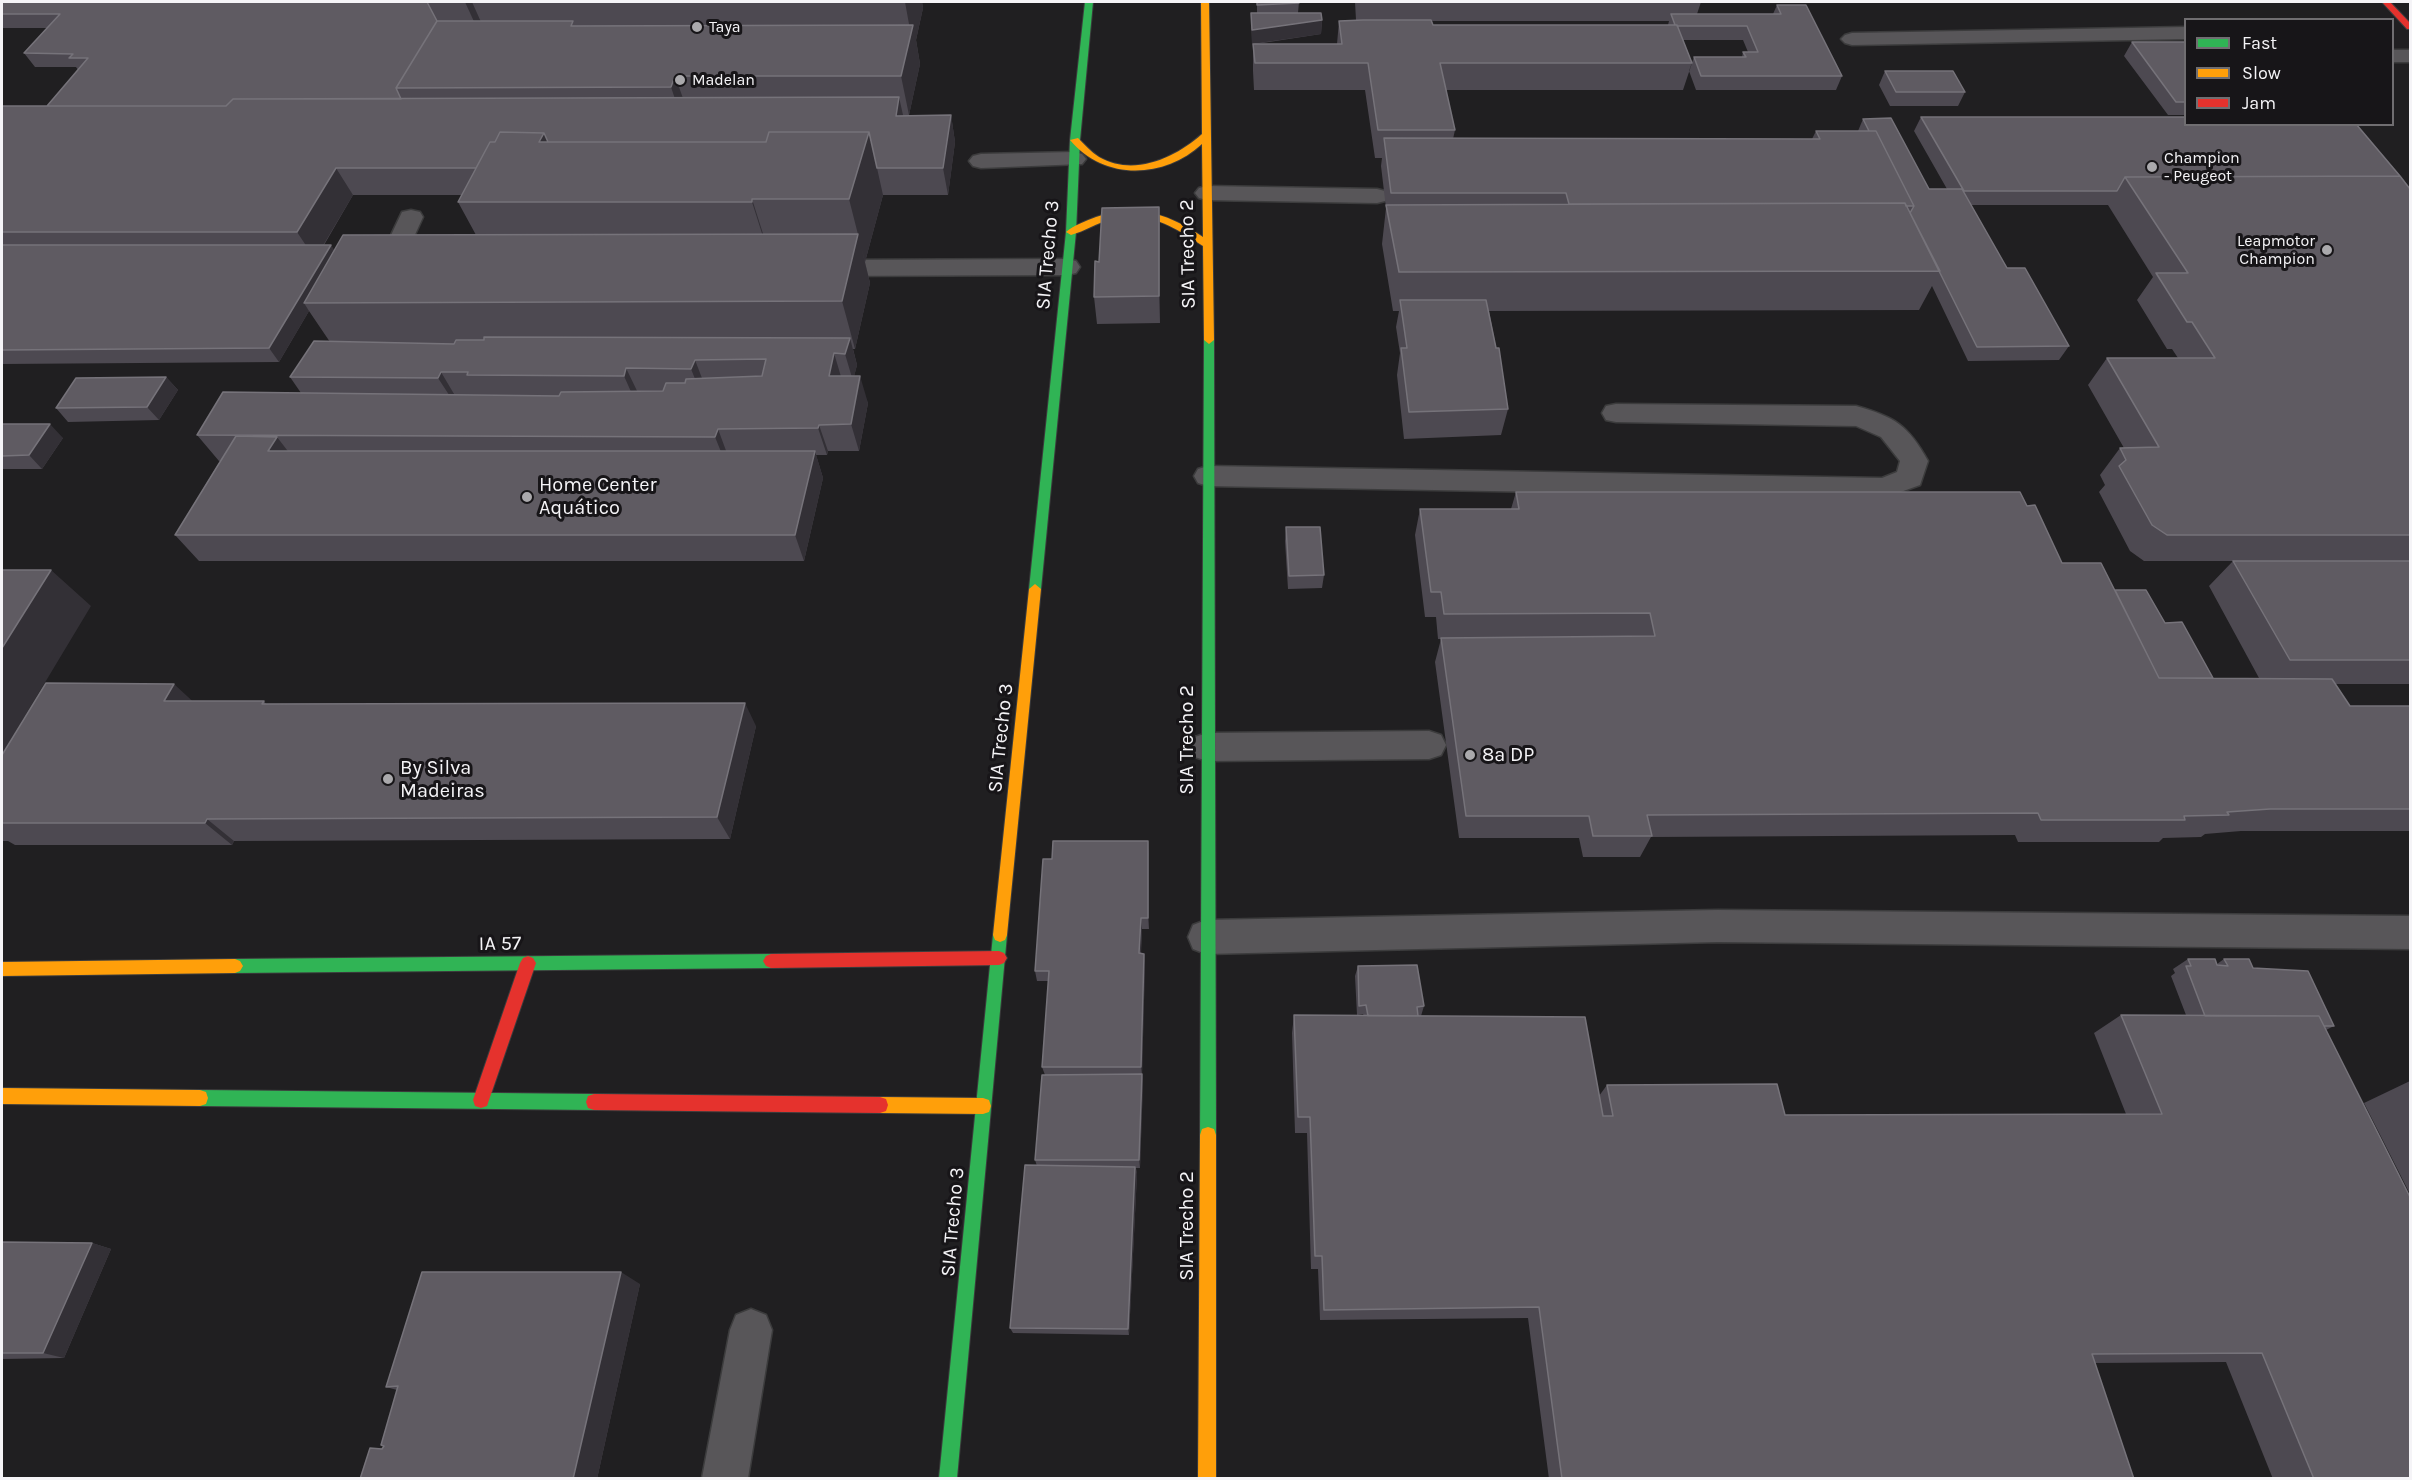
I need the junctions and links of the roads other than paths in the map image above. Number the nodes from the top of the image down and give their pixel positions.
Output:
1 (1089, 2) edge
2 (1205, 2) edge
3 (2386, 2) edge
4 (2410, 27) edge
5 (2184, 33) edge
6 (1852, 39) dead end
7 (2394, 56) edge
8 (2410, 56) edge
9 (1206, 135) junction
10 (1074, 149) junction
11 (981, 161) dead end
12 (1207, 193) junction
13 (1377, 196) dead end
14 (411, 217) dead end
15 (1071, 232) junction
16 (1209, 246) junction
17 (1067, 267) junction
18 (797, 268) edge
19 (441, 270) edge
20 (1616, 413) dead end
21 (1208, 476) junction
22 (1429, 745) dead end
23 (1207, 747) junction
24 (2410, 933) edge
25 (1206, 937) junction
26 (999, 958) junction
27 (528, 963) junction
28 (2, 969) edge
29 (2, 1096) edge
30 (481, 1100) junction
31 (983, 1106) junction
32 (751, 1330) dead end
33 (725, 1479) edge
34 (948, 1479) edge
35 (1207, 1479) edge

1 - 10 main road, SIA Trecho 3
2 - 9 main road, SIA Trecho 2
3 - 4 main road
5 - 6 street
7 - 8 street
9 - 10 main road
9 - 12 main road, SIA Trecho 2
10 - 11 street
10 - 15 main road, SIA Trecho 3
12 - 13 street
12 - 16 main road, SIA Trecho 2
14 - 19 street
15 - 16 main road
15 - 17 main road, SIA Trecho 3
16 - 21 main road, SIA Trecho 2
17 - 18 street
17 - 26 main road, SIA Trecho 3
20 - 21 street
21 - 23 main road, SIA Trecho 2
22 - 23 street
23 - 25 main road, SIA Trecho 2
24 - 25 street
25 - 35 main road, SIA Trecho 2
26 - 27 main road, IA 57
26 - 31 main road, SIA Trecho 3
27 - 28 main road, IA 57
27 - 30 main road
29 - 30 main road
30 - 31 main road
31 - 34 main road, SIA Trecho 3
32 - 33 street

